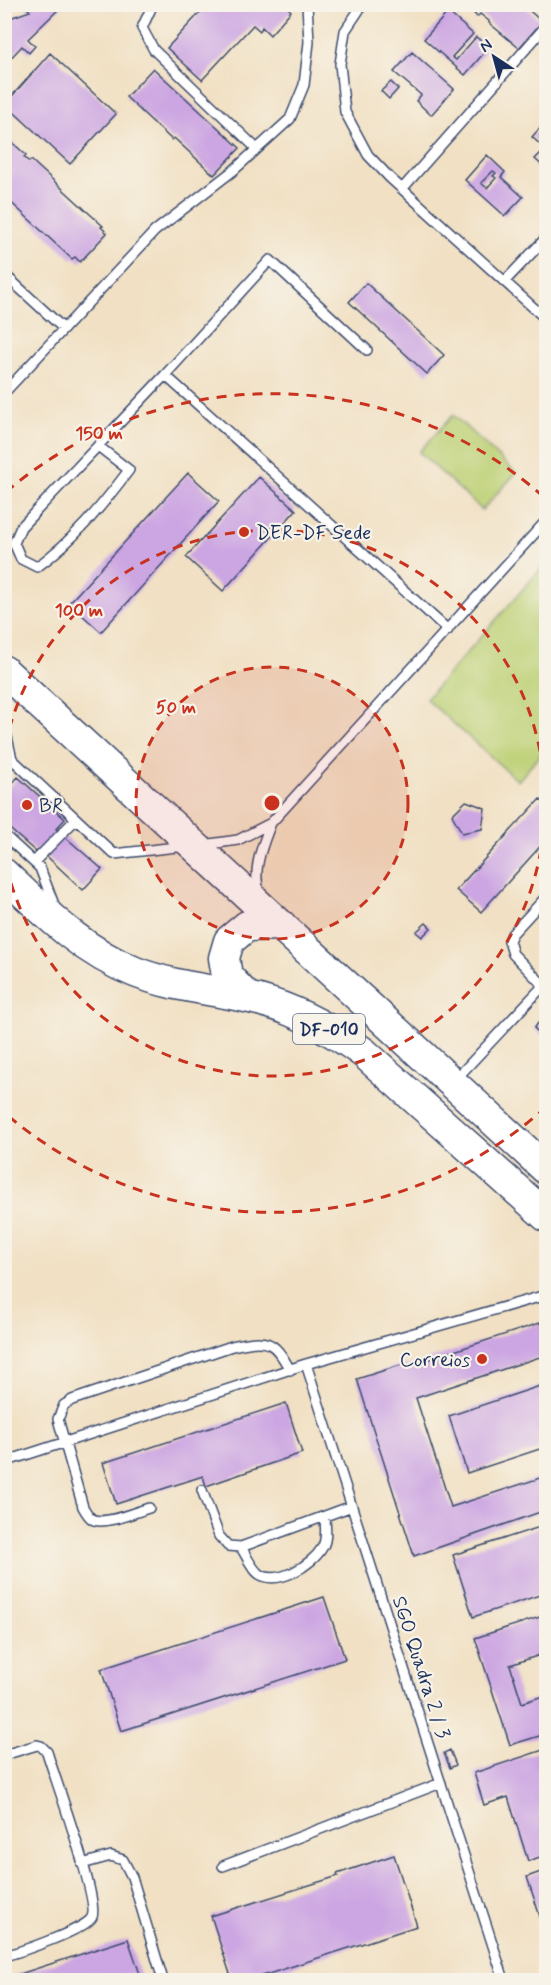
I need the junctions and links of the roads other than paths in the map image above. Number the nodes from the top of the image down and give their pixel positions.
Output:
1 (153, 4) edge
2 (307, 4) edge
3 (363, 4) edge
4 (546, 26) edge
5 (257, 149) junction
6 (403, 188) junction
7 (546, 238) edge
8 (4, 274) edge
9 (505, 281) junction
10 (546, 319) edge
11 (64, 329) junction
12 (367, 350) dead end
13 (165, 375) junction
14 (4, 393) edge
15 (98, 446) junction
16 (546, 521) edge
17 (448, 630) junction
18 (4, 671) edge
19 (4, 724) edge
20 (76, 819) junction
21 (271, 824) junction
22 (4, 835) edge
23 (194, 845) junction
24 (34, 862) junction
25 (4, 874) edge
26 (546, 897) edge
27 (274, 919) junction
28 (64, 931) junction
29 (545, 986) edge
30 (247, 997) junction
31 (453, 1083) junction
32 (546, 1169) edge
33 (546, 1216) edge
34 (546, 1295) edge
35 (306, 1364) junction
36 (290, 1370) junction
37 (63, 1443) junction
38 (4, 1462) edge
39 (202, 1490) dead end
40 (352, 1506) junction
41 (149, 1508) dead end
42 (325, 1516) junction
43 (241, 1547) junction
44 (4, 1755) edge
45 (441, 1783) junction
46 (82, 1864) junction
47 (223, 1866) dead end
48 (4, 1956) edge
49 (163, 1980) edge
50 (504, 1980) edge

1 - 5 lane
2 - 5 lane
3 - 6 lane
4 - 6 lane
5 - 11 lane
6 - 9 lane
7 - 9 lane
8 - 11 lane
9 - 10 lane
11 - 14 lane
12 - 13 lane
13 - 15 lane
13 - 17 lane
15 - 15 lane
16 - 17 lane
17 - 21 lane
18 - 23 main road, DF-010
19 - 20 lane
20 - 23 lane
20 - 24 lane
21 - 23 lane
21 - 27 lane
22 - 24 lane
23 - 27 main road, DF-010
24 - 28 lane
25 - 28 main road, DF-010
26 - 29 lane
27 - 30 main road
27 - 31 main road, DF-010
28 - 30 main road, DF-010
29 - 31 lane
30 - 33 main road, DF-010
31 - 32 main road, DF-010
34 - 35 lane
35 - 36 lane
35 - 40 lane, SGO Quadra 2 / 3
36 - 37 lane
36 - 37 lane
37 - 38 lane
37 - 41 lane
39 - 43 lane
40 - 42 lane
40 - 45 lane, SGO Quadra 2 / 3
42 - 43 lane
42 - 43 lane
44 - 46 lane
45 - 47 lane
45 - 50 lane, SGO Quadra 2 / 3
46 - 48 lane
46 - 49 lane

